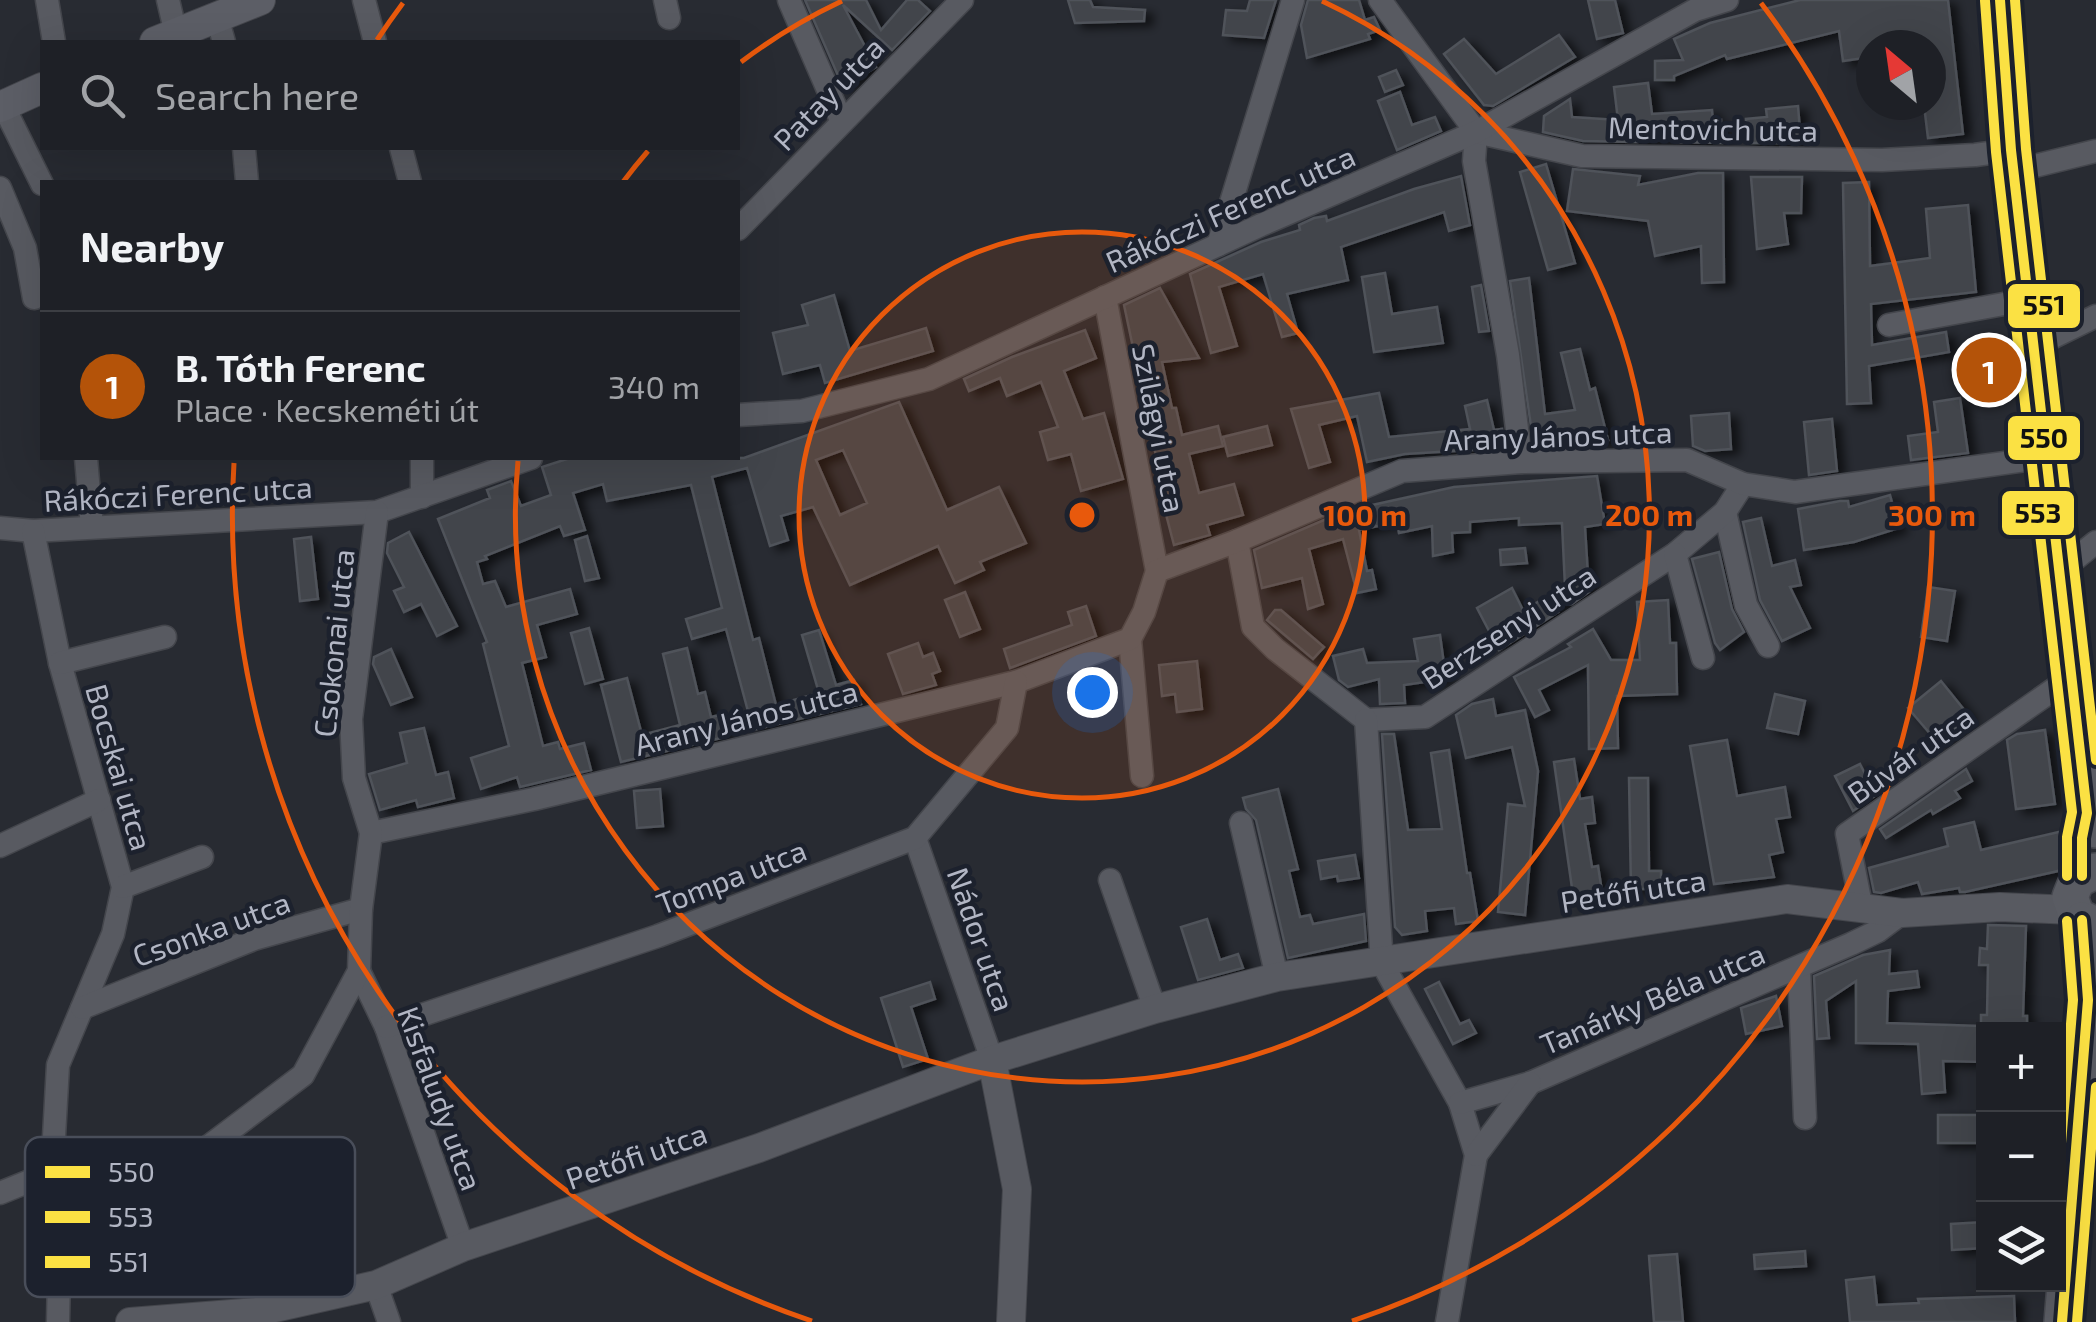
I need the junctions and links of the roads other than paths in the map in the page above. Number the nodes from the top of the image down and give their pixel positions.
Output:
1 (47, 0) edge
2 (168, 0) edge
3 (260, 0) edge
4 (364, 0) edge
5 (788, 0) edge
6 (962, 0) edge
7 (1292, 0) edge
8 (1380, 0) edge
9 (1727, 0) edge
10 (2000, 0) edge
11 (1694, 5) edge
12 (221, 30) edge
13 (165, 38) edge
14 (54, 40) edge
15 (374, 40) edge
16 (40, 89) edge
17 (2, 106) edge
18 (842, 122) junction
19 (1476, 132) junction
20 (244, 150) edge
21 (402, 150) edge
22 (2096, 151) edge
23 (2013, 160) junction
24 (40, 180) edge
25 (248, 180) edge
26 (409, 180) edge
27 (0, 188) edge
28 (740, 228) edge
29 (1218, 245) junction
30 (1105, 297) junction
31 (34, 298) dead end
32 (2031, 299) junction
33 (2096, 316) edge
34 (1889, 325) dead end
35 (2036, 346) junction
36 (740, 415) edge
37 (2048, 457) junction
38 (86, 460) edge
39 (422, 460) edge
40 (524, 460) edge
41 (1521, 462) junction
42 (1743, 484) junction
43 (422, 497) junction
44 (377, 512) junction
45 (1725, 512) junction
46 (92, 527) junction
47 (0, 528) edge
48 (34, 532) junction
49 (1237, 541) junction
50 (2096, 542) edge
51 (1674, 554) junction
52 (1157, 570) junction
53 (2060, 571) junction
54 (164, 636) dead end
55 (1130, 640) junction
56 (1768, 646) dead end
57 (1703, 658) dead end
58 (60, 663) junction
59 (2070, 678) junction
60 (1016, 682) junction
61 (1366, 720) junction
62 (1142, 776) dead end
63 (98, 800) junction
64 (2092, 822) edge
65 (1241, 823) dead end
66 (370, 833) junction
67 (914, 838) junction
68 (0, 846) edge
69 (202, 857) dead end
70 (1110, 880) dead end
71 (123, 887) junction
72 (2083, 899) edge
73 (362, 909) junction
74 (1862, 910) junction
75 (1902, 913) junction
76 (1382, 963) junction
77 (1798, 968) junction
78 (359, 971) junction
79 (1277, 977) junction
80 (2092, 988) edge
81 (82, 1008) junction
82 (1155, 1009) junction
83 (386, 1027) junction
84 (992, 1060) junction
85 (1530, 1084) junction
86 (1460, 1102) junction
87 (1805, 1118) dead end
88 (54, 1137) edge
89 (220, 1137) edge
90 (1476, 1155) junction
91 (25, 1183) edge
92 (0, 1193) edge
93 (463, 1247) junction
94 (376, 1286) junction
95 (355, 1291) edge
96 (59, 1297) edge
97 (333, 1297) edge
98 (256, 1317) edge
99 (58, 1322) edge
100 (130, 1322) edge
101 (389, 1322) edge
102 (1011, 1322) edge
103 (1448, 1322) edge
104 (2062, 1322) edge

1 - 14 street
2 - 13 street
3 - 12 main road
4 - 15 street
5 - 18 street
6 - 18 street, Patay utca
7 - 29 street
8 - 19 street
9 - 11 street, Rákóczi Ferenc utca
10 - 23 main road
11 - 19 street, Rákóczi Ferenc utca
12 - 13 main road
16 - 17 main road
17 - 24 street
18 - 28 street, Patay utca
19 - 23 street, Mentovich utca
19 - 29 street, Rákóczi Ferenc utca
19 - 41 street
20 - 25 street
21 - 26 street
22 - 23 street, Mentovich utca
23 - 32 main road
27 - 31 street
29 - 30 street, Rákóczi Ferenc utca
30 - 36 street, Rákóczi Ferenc utca
30 - 52 street, Szilágyi utca
32 - 34 street
32 - 35 main road
33 - 35 street
35 - 37 main road
37 - 42 street, Arany János utca
37 - 53 main road
38 - 46 street
39 - 43 street
40 - 43 street, Rákóczi Ferenc utca
41 - 42 street, Arany János utca
41 - 49 street, Arany János utca
42 - 45 street, Berzsenyi utca
43 - 44 street, Rákóczi Ferenc utca
44 - 46 street, Rákóczi Ferenc utca
44 - 66 street, Csokonai utca
45 - 51 street, Berzsenyi utca
45 - 56 street
46 - 48 street, Rákóczi Ferenc utca
47 - 48 street, Rákóczi Ferenc utca
48 - 58 street, Bocskai utca
49 - 52 street, Arany János utca
49 - 61 street
50 - 53 street
51 - 57 street
51 - 61 street, Berzsenyi utca
52 - 55 street
53 - 59 main road
54 - 58 street, Bocskai utca
55 - 60 street, Arany János utca
55 - 62 street
58 - 63 street, Bocskai utca
59 - 64 main road
59 - 74 street, Búvár utca
60 - 66 street, Arany János utca
60 - 67 street, Tompa utca
61 - 76 street
63 - 68 street
63 - 71 street, Bocskai utca
64 - 72 main road
65 - 79 street
66 - 73 street, Csokonai utca
67 - 83 street, Tompa utca
67 - 84 street, Nádor utca
69 - 71 street, Bocskai utca
70 - 82 street
71 - 81 street, Bocskai utca
72 - 75 street, Petőfi utca
72 - 80 main road
73 - 78 street, Csokonai utca
73 - 81 street, Csonka utca
74 - 75 street, Petőfi utca
74 - 76 street, Petőfi utca
75 - 77 street, Tanárky Béla utca
76 - 79 street, Petőfi utca
76 - 86 street
77 - 85 street, Tanárky Béla utca
77 - 87 street, Tanárky Béla utca
78 - 83 street, Kisfaludy utca
78 - 89 street, Csokonai utca
79 - 82 street, Petőfi utca
80 - 104 main road
81 - 88 street, Bocskai utca
82 - 84 street, Petőfi utca
83 - 93 street, Kisfaludy utca
84 - 93 street, Petőfi utca
84 - 102 street
85 - 86 street, Tanárky Béla utca
85 - 90 street, Tanárky Béla utca
86 - 90 street
90 - 103 street
91 - 92 street
93 - 94 street, Petőfi utca
94 - 95 street, Petőfi utca
94 - 101 street
96 - 99 street, Bocskai utca
97 - 98 street, Petőfi utca
98 - 100 street, Petőfi utca

